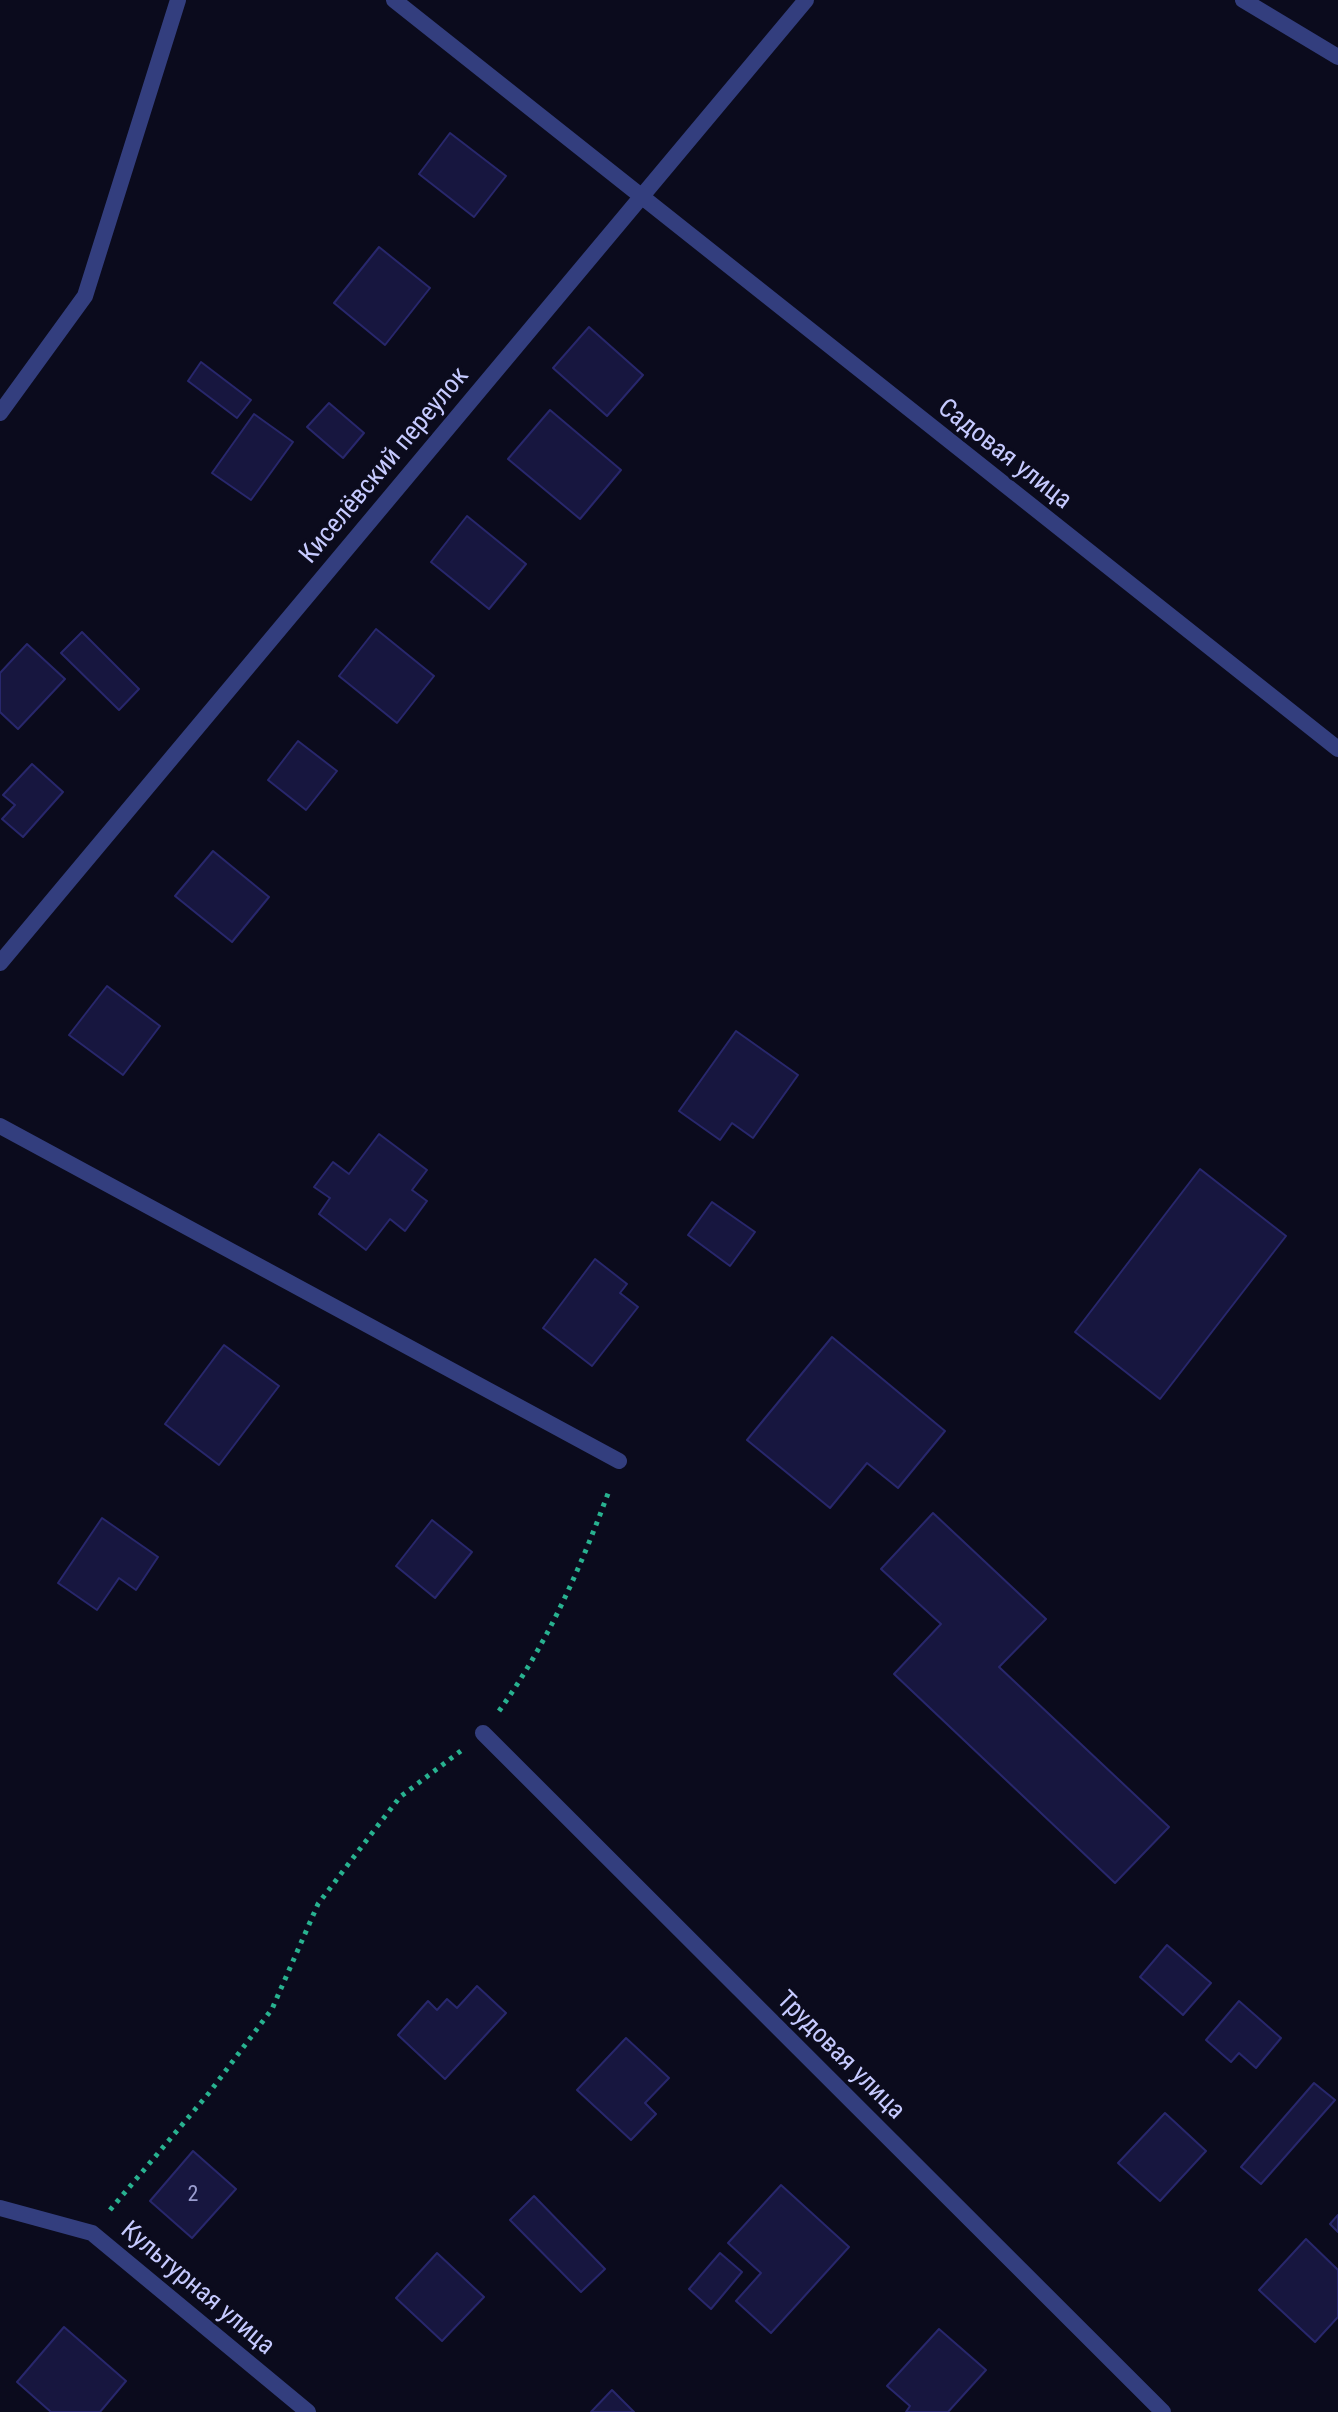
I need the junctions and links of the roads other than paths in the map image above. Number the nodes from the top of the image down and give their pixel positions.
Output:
1 (178, 0) edge
2 (394, 0) edge
3 (806, 0) edge
4 (1243, 0) edge
5 (1338, 57) edge
6 (641, 197) junction
7 (0, 413) edge
8 (1338, 749) edge
9 (0, 963) edge
10 (0, 1126) edge
11 (619, 1461) road end
12 (483, 1733) road end
13 (0, 2208) edge
14 (308, 2412) edge
15 (1163, 2412) edge

1 - 7 street
2 - 6 street, Садовая улица
3 - 6 street, Киселёвский переулок
4 - 5 street
6 - 8 street, Садовая улица
6 - 9 street, Киселёвский переулок
10 - 11 street
12 - 15 street, Трудовая улица
13 - 14 street, Культурная улица

